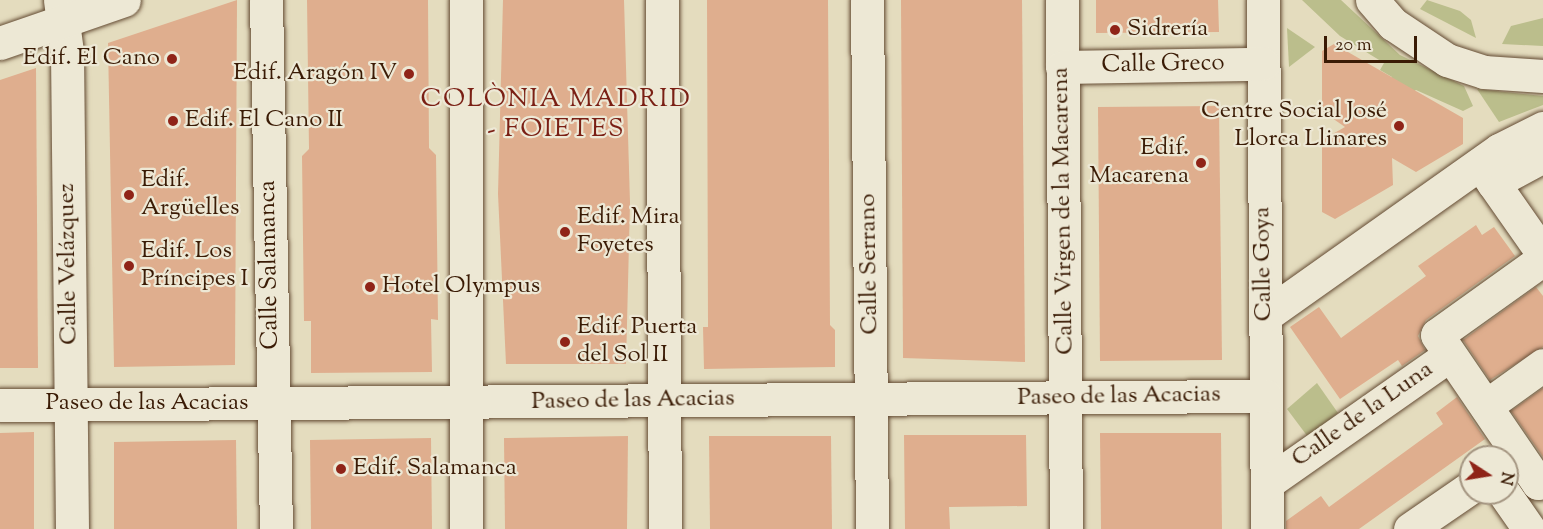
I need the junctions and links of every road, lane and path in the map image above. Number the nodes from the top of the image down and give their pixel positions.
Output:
1 (124, 0) edge
2 (266, 0) edge
3 (466, 0) edge
4 (662, 0) edge
5 (867, 0) edge
6 (1062, 0) edge
7 (1263, 0) edge
8 (1372, 0) edge
9 (63, 9) edge
10 (0, 43) edge
11 (1263, 64) junction
12 (1062, 67) junction
13 (1543, 76) edge
14 (1543, 128) edge
15 (1543, 156) edge
16 (1486, 173) junction
17 (1543, 254) edge
18 (1543, 259) edge
19 (1266, 315) junction
20 (1450, 355) junction
21 (1543, 365) edge
22 (1266, 396) junction
23 (871, 398) junction
24 (1066, 398) junction
25 (664, 400) junction
26 (467, 403) junction
27 (272, 404) junction
28 (0, 405) edge
29 (70, 405) junction
30 (1486, 406) junction
31 (1507, 445) edge
32 (1519, 463) edge
33 (1543, 480) edge
34 (1267, 483) junction
35 (1459, 495) edge
36 (1512, 505) edge
37 (72, 529) edge
38 (276, 529) edge
39 (466, 529) edge
40 (665, 529) edge
41 (872, 529) edge
42 (1066, 529) edge
43 (1267, 529) edge
44 (1410, 529) edge
45 (1529, 529) edge

1 - 9 street
2 - 27 street, Calle Salamanca
3 - 26 street
4 - 25 street
5 - 23 street, Calle Serrano
6 - 12 street, Calle Virgen de la Macarena
7 - 11 street, Calle Goya
8 - 13 street
9 - 10 street
9 - 29 street, Calle Velázquez
11 - 12 street, Calle Greco
11 - 19 street, Calle Goya
12 - 24 street, Calle Virgen de la Macarena
14 - 16 street
15 - 16 street
16 - 17 street
16 - 19 street
18 - 20 street, Calle de la Luna
19 - 22 street, Calle Goya
20 - 30 street
20 - 34 street, Calle de la Luna
21 - 30 street
22 - 24 street, Paseo de las Acacias
22 - 34 street, Calle Goya
23 - 24 street, Paseo de las Acacias
23 - 25 street, Paseo de las Acacias
23 - 41 street, Calle Serrano
24 - 42 street, Calle Virgen de la Macarena
25 - 26 street, Paseo de las Acacias
25 - 40 street
26 - 27 street, Paseo de las Acacias
26 - 39 street
27 - 29 street, Paseo de las Acacias
27 - 38 street, Calle Salamanca
28 - 29 street, Paseo de las Acacias
29 - 37 street, Calle Velázquez
30 - 31 street
32 - 33 street
34 - 43 street, Calle Goya
35 - 44 street
36 - 45 street

